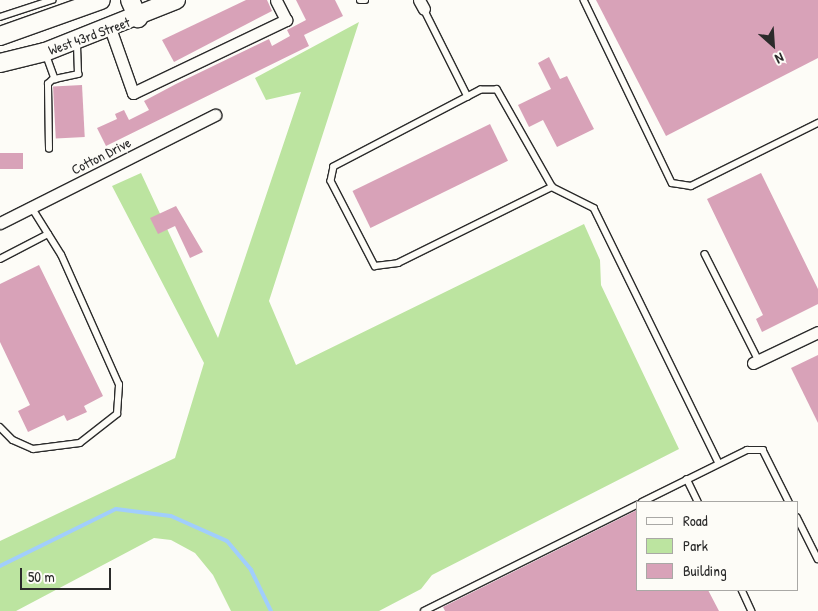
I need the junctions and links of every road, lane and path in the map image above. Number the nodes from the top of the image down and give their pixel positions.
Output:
1 (101, 0) edge
2 (130, 0) edge
3 (176, 0) edge
4 (276, 0) edge
5 (360, 0) edge
6 (365, 0) edge
7 (584, 0) edge
8 (54, 5) edge
9 (421, 5) edge
10 (0, 17) edge
11 (138, 18) junction
12 (110, 28) junction
13 (0, 36) edge
14 (77, 40) junction
15 (46, 52) junction
16 (0, 63) edge
17 (54, 78) junction
18 (468, 97) junction
19 (215, 115) dead end
20 (818, 123) edge
21 (49, 149) dead end
22 (552, 187) junction
23 (31, 207) junction
24 (0, 223) edge
25 (48, 234) junction
26 (706, 254) dead end
27 (0, 259) edge
28 (818, 332) edge
29 (756, 362) joint
30 (0, 426) edge
31 (719, 463) junction
32 (687, 480) junction
33 (644, 501) edge
34 (698, 501) edge
35 (788, 501) edge
36 (636, 505) edge
37 (798, 519) edge
38 (818, 559) edge
39 (742, 591) edge
40 (424, 611) edge
41 (752, 611) edge

1 - 8 main road, West 43rd Street
2 - 11 main road
3 - 11 main road, West 43rd Street
4 - 12 street
5 - 6 lane
7 - 20 lane
8 - 10 lane
8 - 13 main road, West 43rd Street
9 - 18 lane
11 - 12 main road, West 43rd Street
12 - 14 main road, West 43rd Street
14 - 15 main road, West 43rd Street
14 - 17 lane
15 - 16 main road, West 43rd Street
15 - 17 lane
17 - 21 lane
18 - 22 lane
18 - 22 lane
19 - 23 street, Cotton Drive
22 - 31 lane
23 - 24 street, Cotton Drive
23 - 25 lane
25 - 27 lane
25 - 30 lane
26 - 29 lane
28 - 29 street
31 - 32 lane
31 - 35 lane
32 - 33 lane
32 - 34 lane
36 - 40 lane
37 - 38 lane
39 - 41 lane

